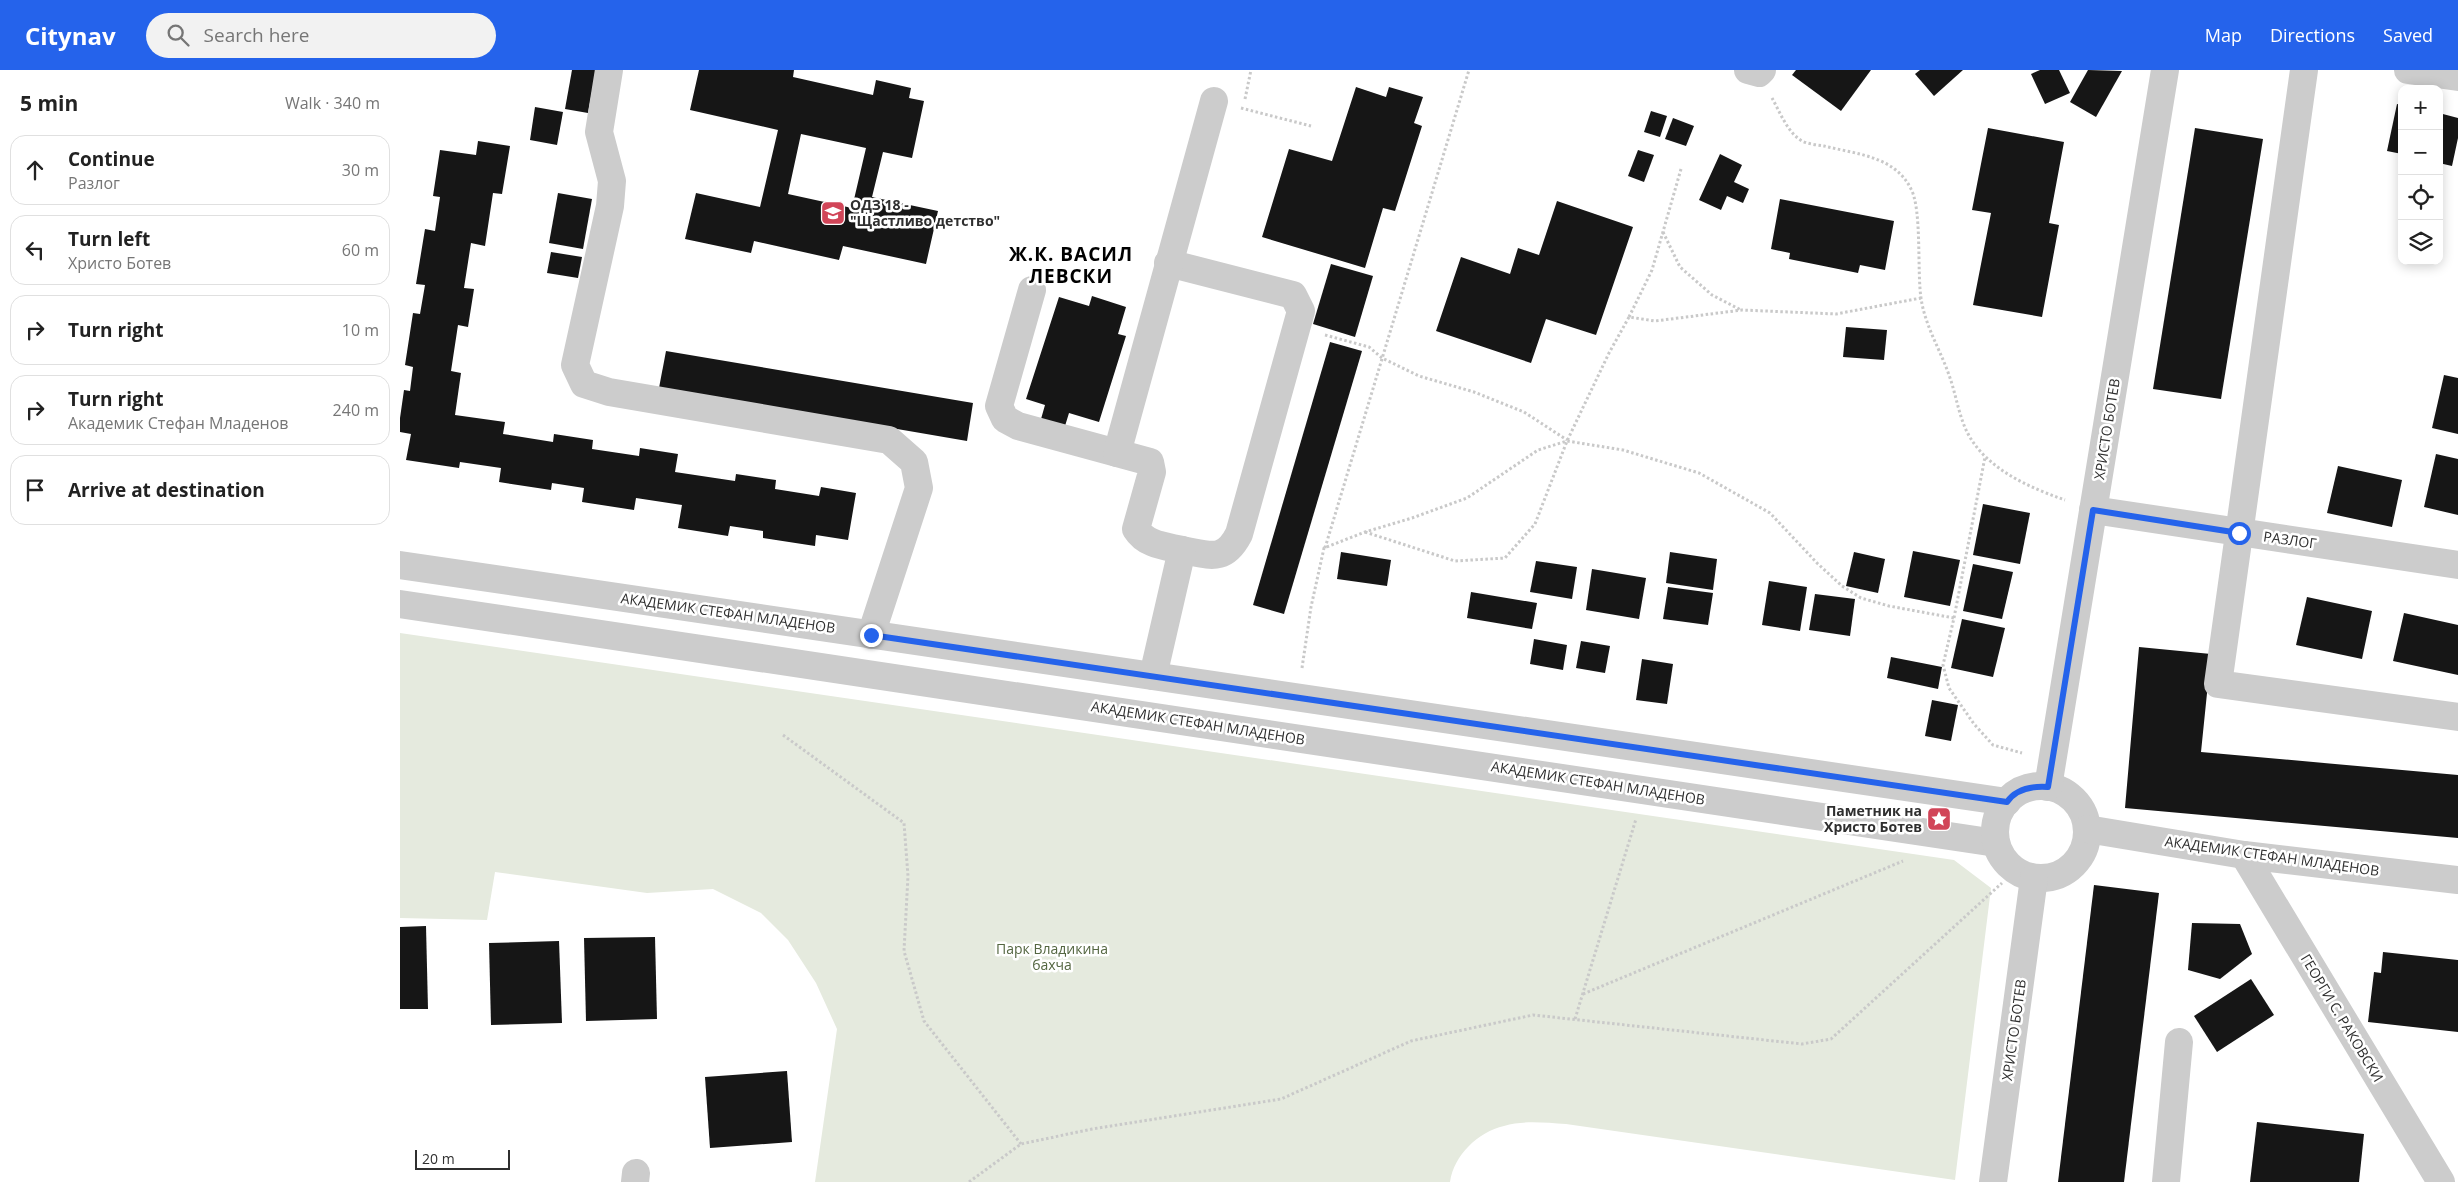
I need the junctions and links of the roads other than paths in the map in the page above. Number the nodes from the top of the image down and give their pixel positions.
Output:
1 (609, 70) edge
2 (2166, 70) edge
3 (2304, 70) edge
4 (2408, 70) edge
5 (2458, 77) edge
6 (1214, 101) road end
7 (1168, 263) junction
8 (1032, 290) dead end
9 (1117, 453) junction
10 (2093, 510) junction
11 (2239, 533) junction
12 (1182, 550) junction
13 (2458, 564) edge
14 (400, 565) edge
15 (400, 604) edge
16 (871, 635) junction
17 (1152, 676) junction
18 (2458, 717) edge
19 (2050, 774) junction
20 (2007, 802) junction
21 (2087, 829) junction
22 (1996, 843) junction
23 (2244, 855) junction
24 (2024, 874) junction
25 (2458, 880) edge
26 (2179, 1042) dead end
27 (1993, 1182) edge
28 (2166, 1182) edge
29 (2441, 1182) edge

1 - 16 street
2 - 10 street, ХРИСТО БОТЕВ
3 - 11 street
4 - 5 street
6 - 7 street
7 - 9 street
7 - 12 street
8 - 9 street
9 - 12 street
10 - 11 street, РАЗЛОГ
10 - 19 street, ХРИСТО БОТЕВ
11 - 13 street, РАЗЛОГ
11 - 18 street
12 - 17 street
14 - 16 street, АКАДЕМИК СТЕФАН МЛАДЕНОВ
15 - 22 street, АКАДЕМИК СТЕФАН МЛАДЕНОВ
16 - 17 street, АКАДЕМИК СТЕФАН МЛАДЕНОВ
17 - 20 street, АКАДЕМИК СТЕФАН МЛАДЕНОВ
19 - 20 street
19 - 21 street
20 - 22 street
21 - 23 street, АКАДЕМИК СТЕФАН МЛАДЕНОВ
21 - 24 street
22 - 24 street
23 - 25 street, АКАДЕМИК СТЕФАН МЛАДЕНОВ
23 - 29 street, ГЕОРГИ С. РАКОВСКИ
24 - 27 street, ХРИСТО БОТЕВ
26 - 28 street

